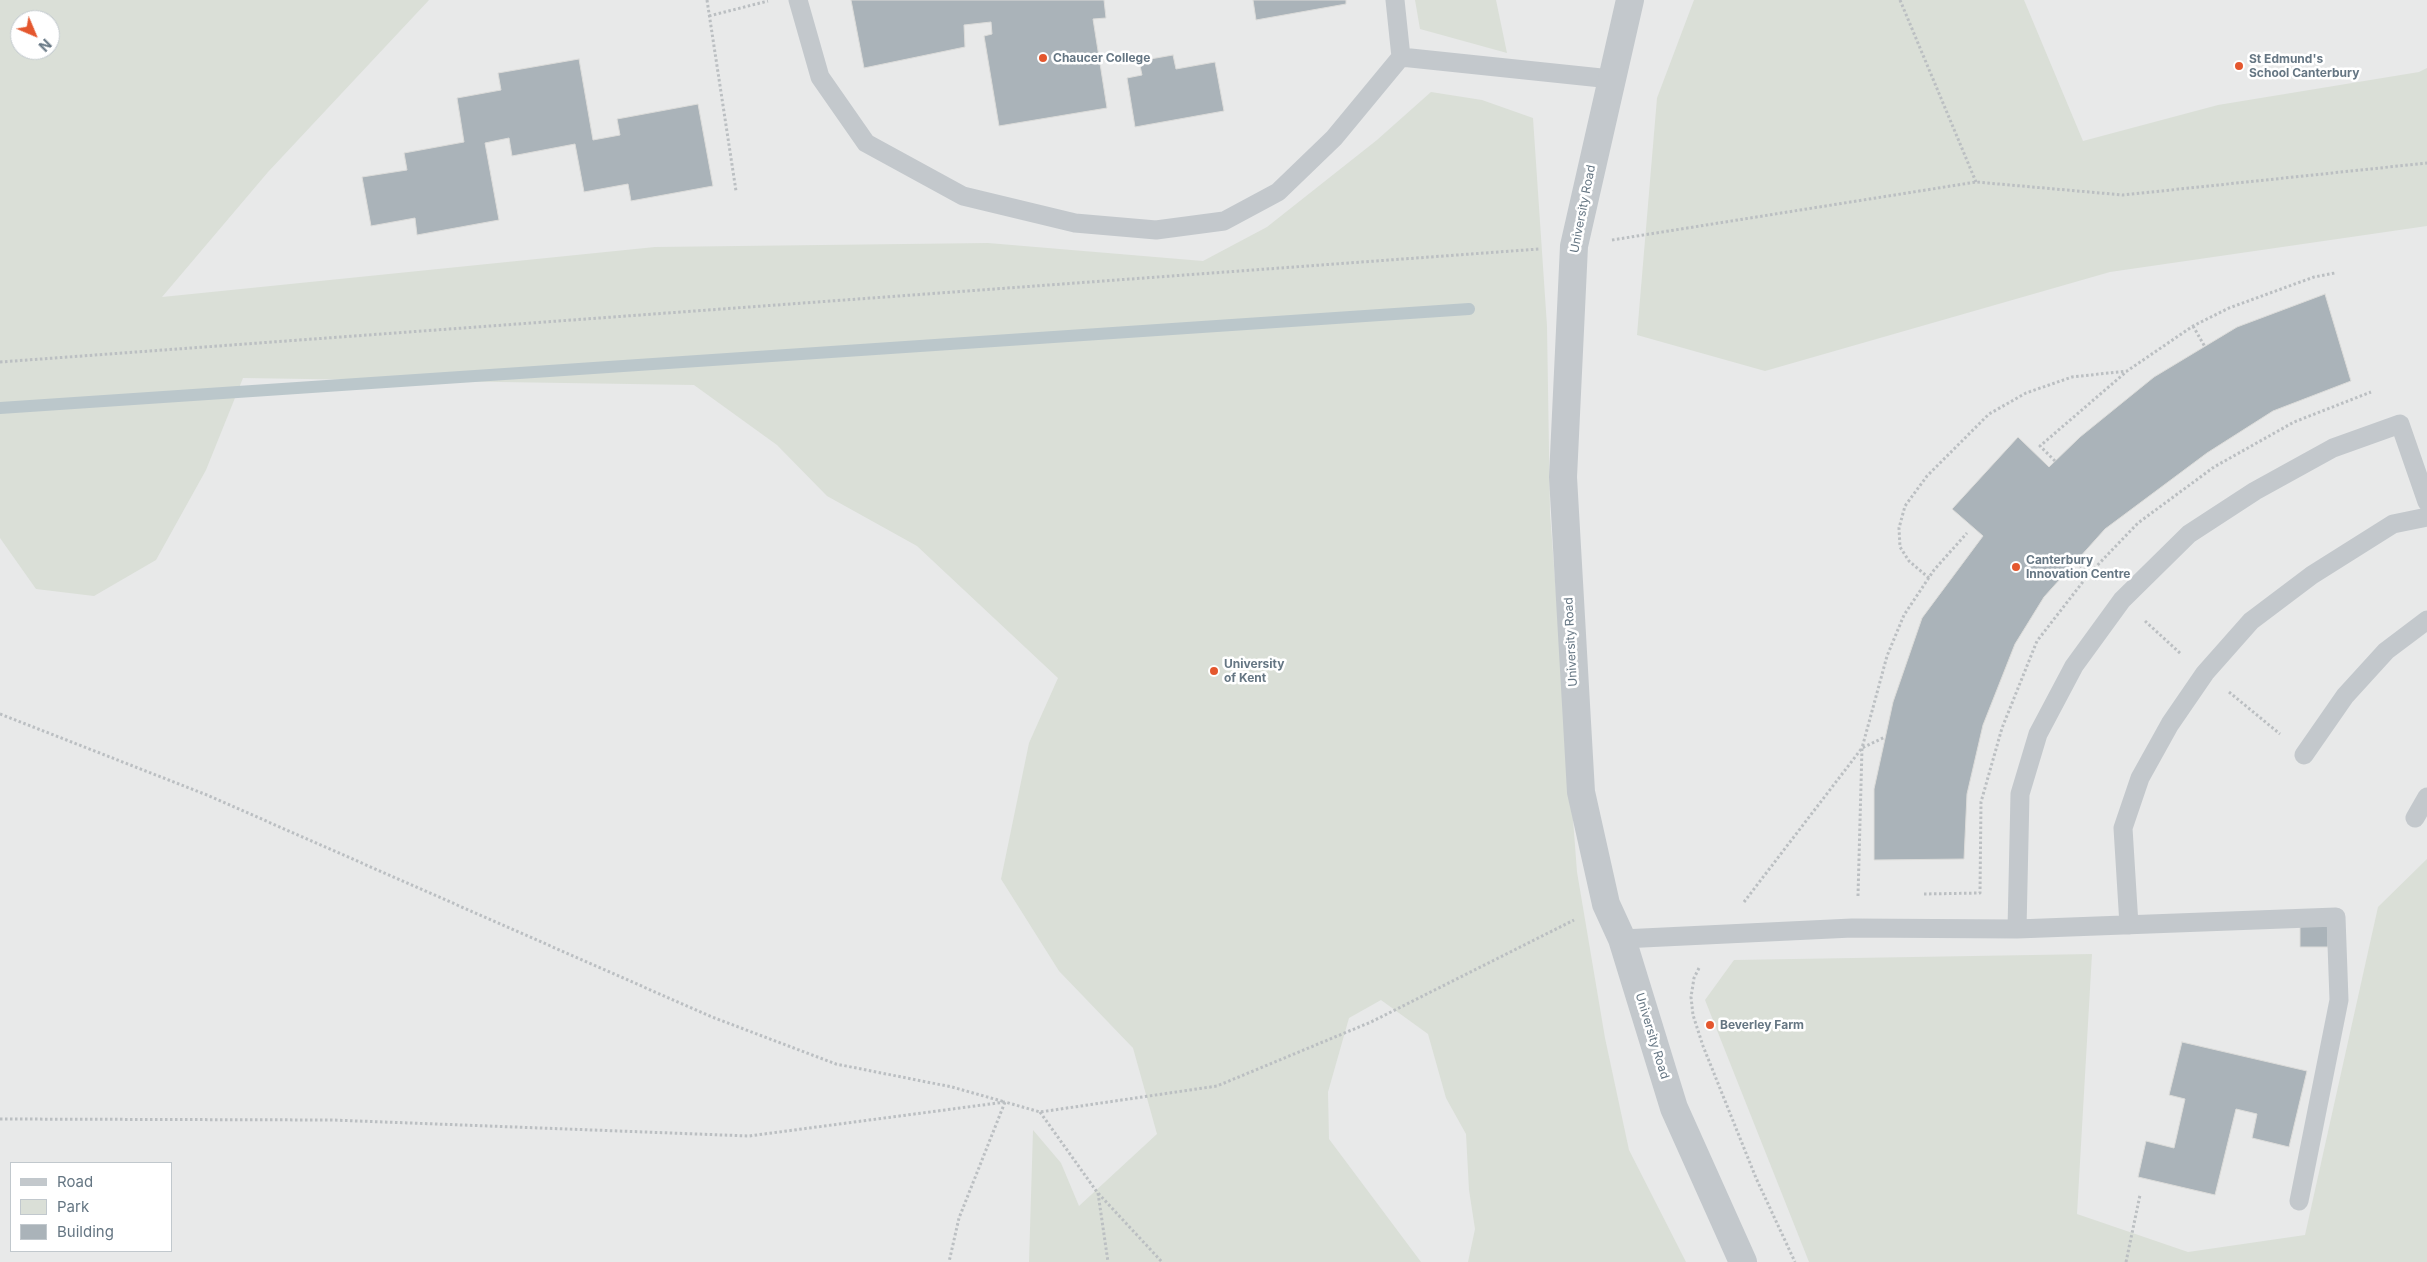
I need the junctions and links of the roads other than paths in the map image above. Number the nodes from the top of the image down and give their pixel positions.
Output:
1 (798, 0) edge
2 (1395, 0) edge
3 (1630, 0) edge
4 (1401, 57) junction
5 (1611, 79) junction
6 (2427, 502) edge
7 (2427, 516) edge
8 (2427, 620) edge
9 (2304, 754) dead end
10 (2427, 797) edge
11 (2416, 818) dead end
12 (2129, 925) junction
13 (2017, 929) junction
14 (1622, 939) junction
15 (2299, 1201) dead end
16 (1744, 1262) edge

1 - 4 lane
2 - 4 lane
3 - 5 street, University Road
4 - 5 lane
5 - 14 street, University Road
6 - 13 lane
7 - 12 lane
8 - 9 lane
10 - 11 lane
12 - 13 lane
12 - 15 lane
13 - 14 lane
14 - 16 street, University Road

